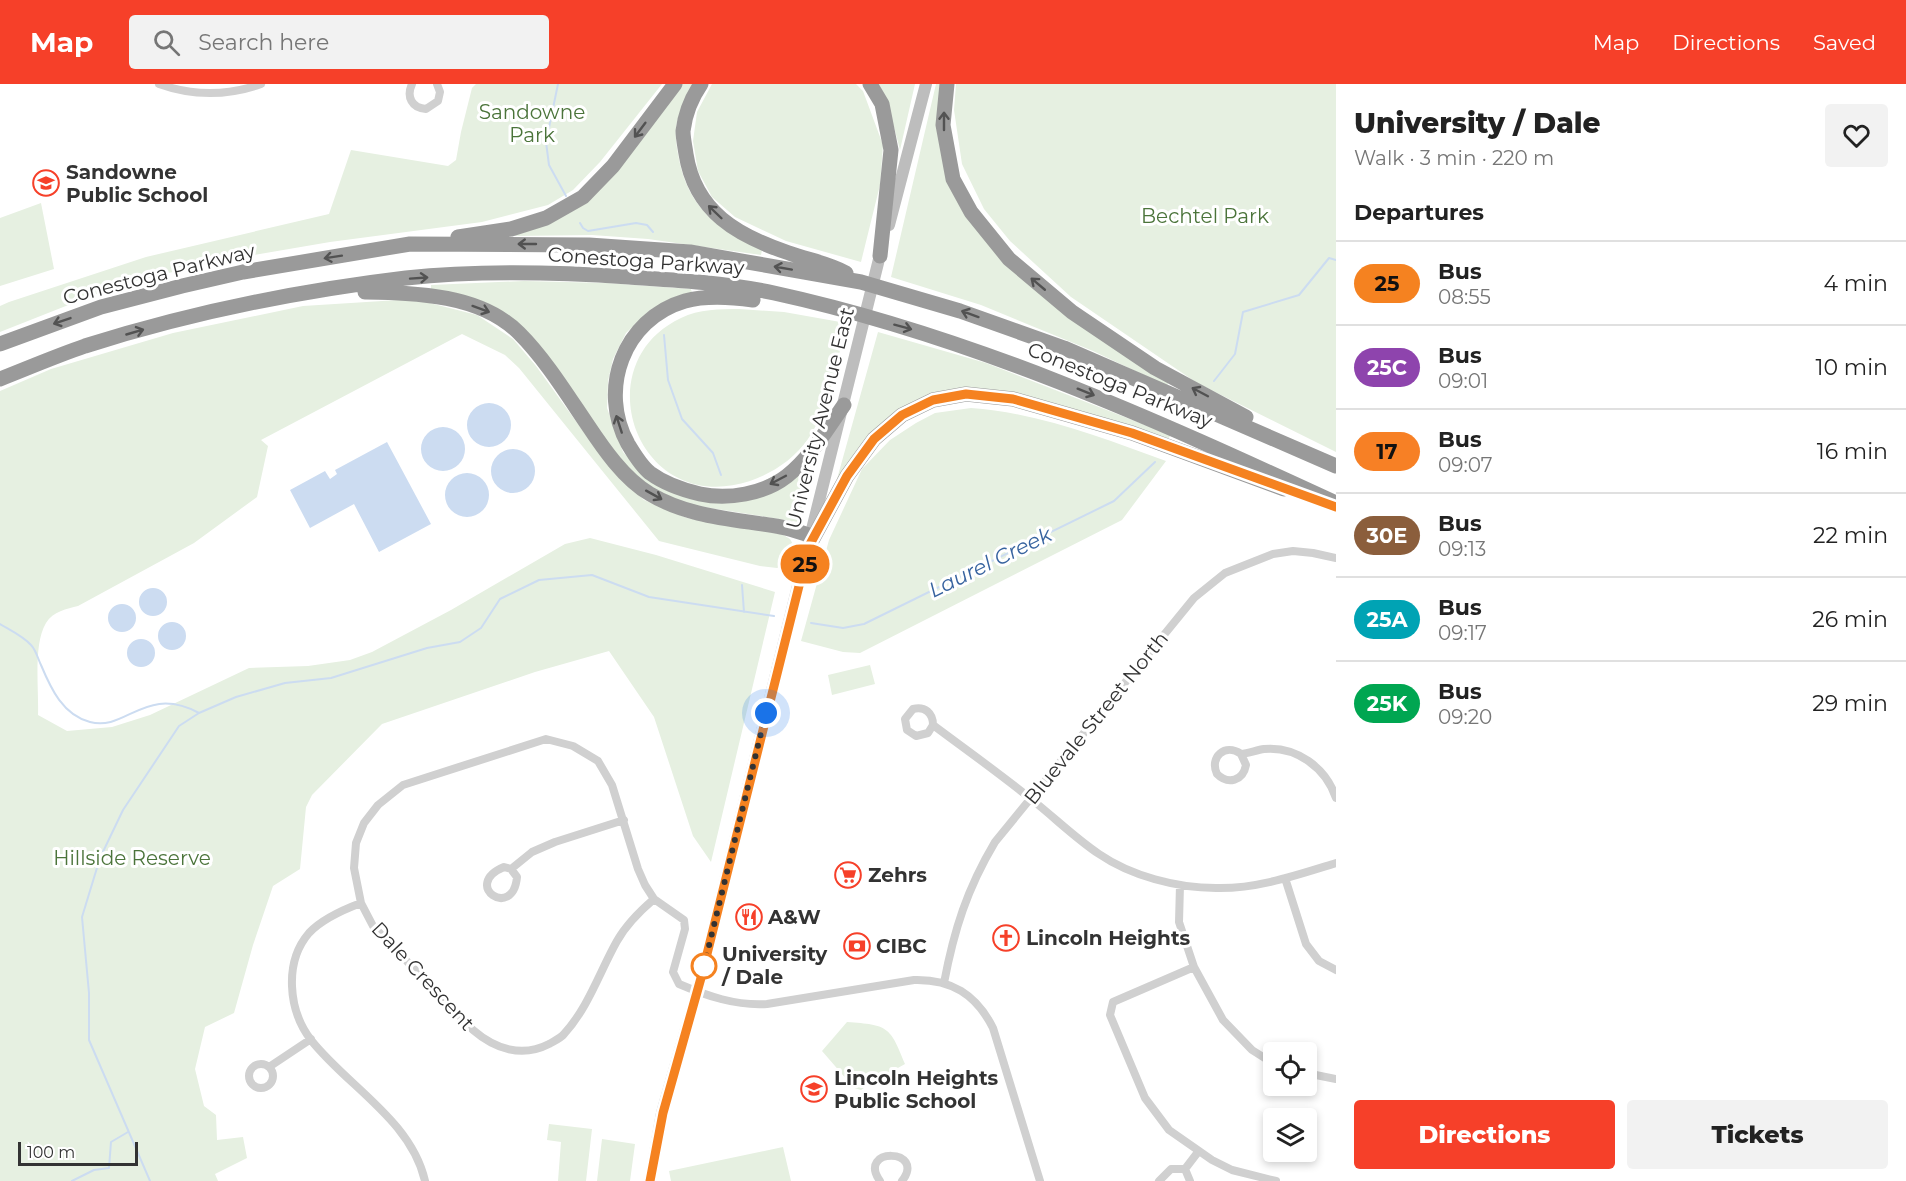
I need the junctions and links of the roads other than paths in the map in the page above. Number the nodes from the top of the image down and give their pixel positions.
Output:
1 (159, 84) edge
2 (261, 84) edge
3 (412, 84) edge
4 (437, 84) edge
5 (675, 84) edge
6 (701, 84) edge
7 (870, 84) edge
8 (926, 84) edge
9 (947, 84) edge
10 (410, 244) junction
11 (880, 256) junction
12 (861, 282) junction
13 (320, 291) junction
14 (825, 305) junction
15 (0, 344) edge
16 (0, 379) edge
17 (844, 405) junction
18 (1330, 463) edge
19 (1336, 505) edge
20 (810, 541) junction
21 (1336, 558) edge
22 (933, 725) dead end
23 (1241, 754) dead end
24 (1030, 798) junction
25 (1336, 798) edge
26 (624, 820) junction
27 (1336, 863) edge
28 (511, 869) dead end
29 (1285, 878) junction
30 (1180, 885) junction
31 (654, 899) junction
32 (361, 903) junction
33 (1194, 967) junction
34 (1336, 970) edge
35 (944, 983) junction
36 (697, 990) junction
37 (311, 1039) junction
38 (1263, 1057) edge
39 (269, 1067) dead end
40 (1317, 1075) edge
41 (1336, 1079) edge
42 (1198, 1152) junction
43 (1185, 1169) junction
44 (906, 1179) edge
45 (425, 1181) edge
46 (650, 1181) edge
47 (880, 1181) edge
48 (1040, 1181) edge
49 (1159, 1181) edge
50 (1190, 1181) edge
51 (1276, 1181) edge

1 - 2 street
3 - 4 street
5 -> 10 highway
12 -> 6 highway
7 - 11 highway
8 - 11 main road, University Avenue East
18 -> 9 highway
12 -> 10 highway, Conestoga Parkway
10 -> 15 highway, Conestoga Parkway
11 - 17 main road, University Avenue East
18 -> 12 highway, Conestoga Parkway
13 -> 14 highway, Conestoga Parkway
16 -> 13 highway, Conestoga Parkway
13 -> 20 highway
17 -> 14 highway
14 -> 19 highway, Conestoga Parkway
17 - 20 main road, University Avenue East
19 - 20 highway
20 - 36 main road, University Avenue East
21 - 24 street, Bluevale Street North
22 - 24 street
23 - 25 street
24 - 30 street
24 - 35 street, Bluevale Street North
26 - 28 street
26 - 31 street, Dale Crescent
26 - 32 street, Dale Crescent
27 - 29 street
29 - 30 street
29 - 34 street
30 - 33 street
31 - 32 street, Dale Crescent
31 - 36 street, Dale Crescent
32 - 37 street
33 - 38 street
33 - 42 street
35 - 36 street
35 - 48 street
36 - 46 main road, University Avenue East
37 - 39 street
37 - 45 street
40 - 41 street
42 - 43 street
42 - 51 street
43 - 49 street
43 - 50 street
44 - 47 street

